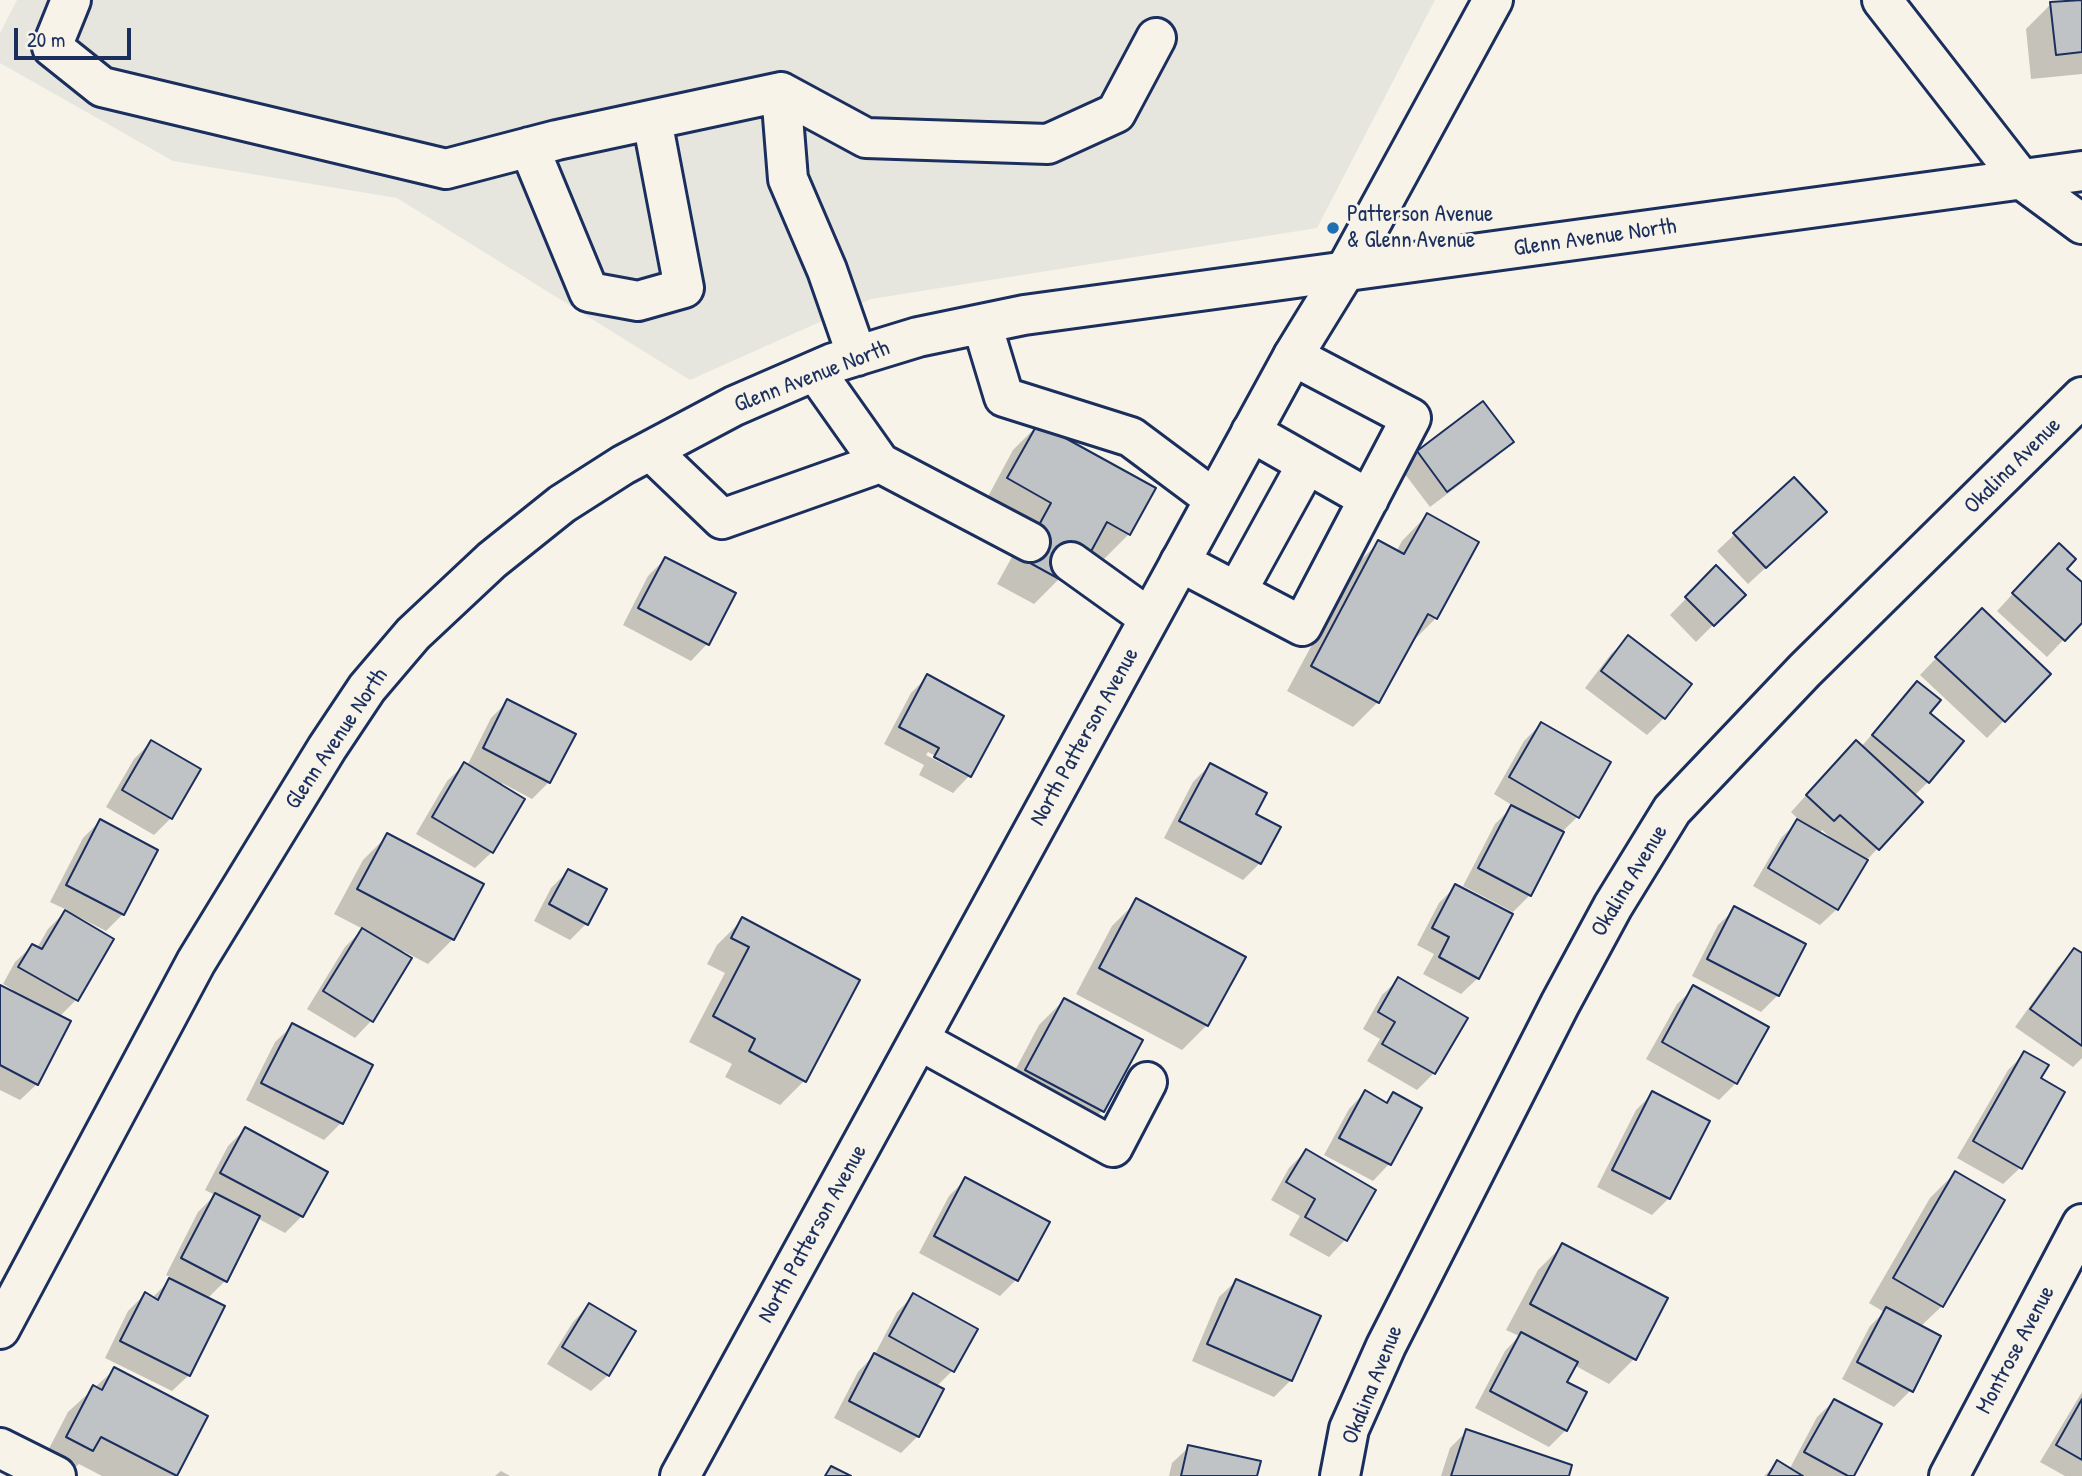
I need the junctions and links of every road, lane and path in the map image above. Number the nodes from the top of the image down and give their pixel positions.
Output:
1 (71, 0) edge
2 (1493, 0) edge
3 (1882, 0) edge
4 (1156, 38) dead end
5 (780, 92) junction
6 (652, 120) junction
7 (530, 148) junction
8 (2082, 171) edge
9 (2021, 179) junction
10 (2082, 224) edge
11 (1343, 273) junction
12 (982, 324) junction
13 (856, 356) junction
14 (1293, 356) junction
15 (815, 371) junction
16 (2082, 397) edge
17 (1251, 432) junction
18 (650, 451) junction
19 (880, 463) junction
20 (1307, 464) junction
21 (1214, 499) junction
22 (1368, 499) junction
23 (1030, 542) dead end
24 (1071, 562) dead end
25 (1180, 562) junction
26 (1237, 591) junction
27 (1149, 618) junction
28 (919, 1040) junction
29 (1147, 1082) dead end
30 (2082, 1224) edge
31 (0, 1329) edge
32 (0, 1448) edge
33 (56, 1476) edge
34 (680, 1476) edge
35 (1340, 1476) edge
36 (1949, 1476) edge

1 - 7 street
2 - 11 street, North Patterson Avenue
3 - 9 street
4 - 5 street
5 - 6 street
5 - 13 street
6 - 7 street
6 - 7 street
8 - 9 street, Glenn Avenue North
9 - 10 street
9 - 11 street, Glenn Avenue North
11 - 12 street, Glenn Avenue North
11 - 14 street, North Patterson Avenue
12 - 13 street, Glenn Avenue North
12 - 21 street
13 - 15 street, Glenn Avenue North
14 - 17 street, North Patterson Avenue
14 - 22 street
15 - 18 street, Glenn Avenue North
15 - 19 street
16 - 35 street, Okalina Avenue
17 - 20 street
17 - 21 street, North Patterson Avenue
18 - 19 street
18 - 31 street, Glenn Avenue North
19 - 23 street
20 - 22 street
20 - 26 street
21 - 25 street, North Patterson Avenue
22 - 26 street
24 - 27 street
25 - 26 street
25 - 27 street, North Patterson Avenue
27 - 28 street, North Patterson Avenue
28 - 29 street
28 - 34 street, North Patterson Avenue
30 - 36 street, Montrose Avenue
32 - 33 street

